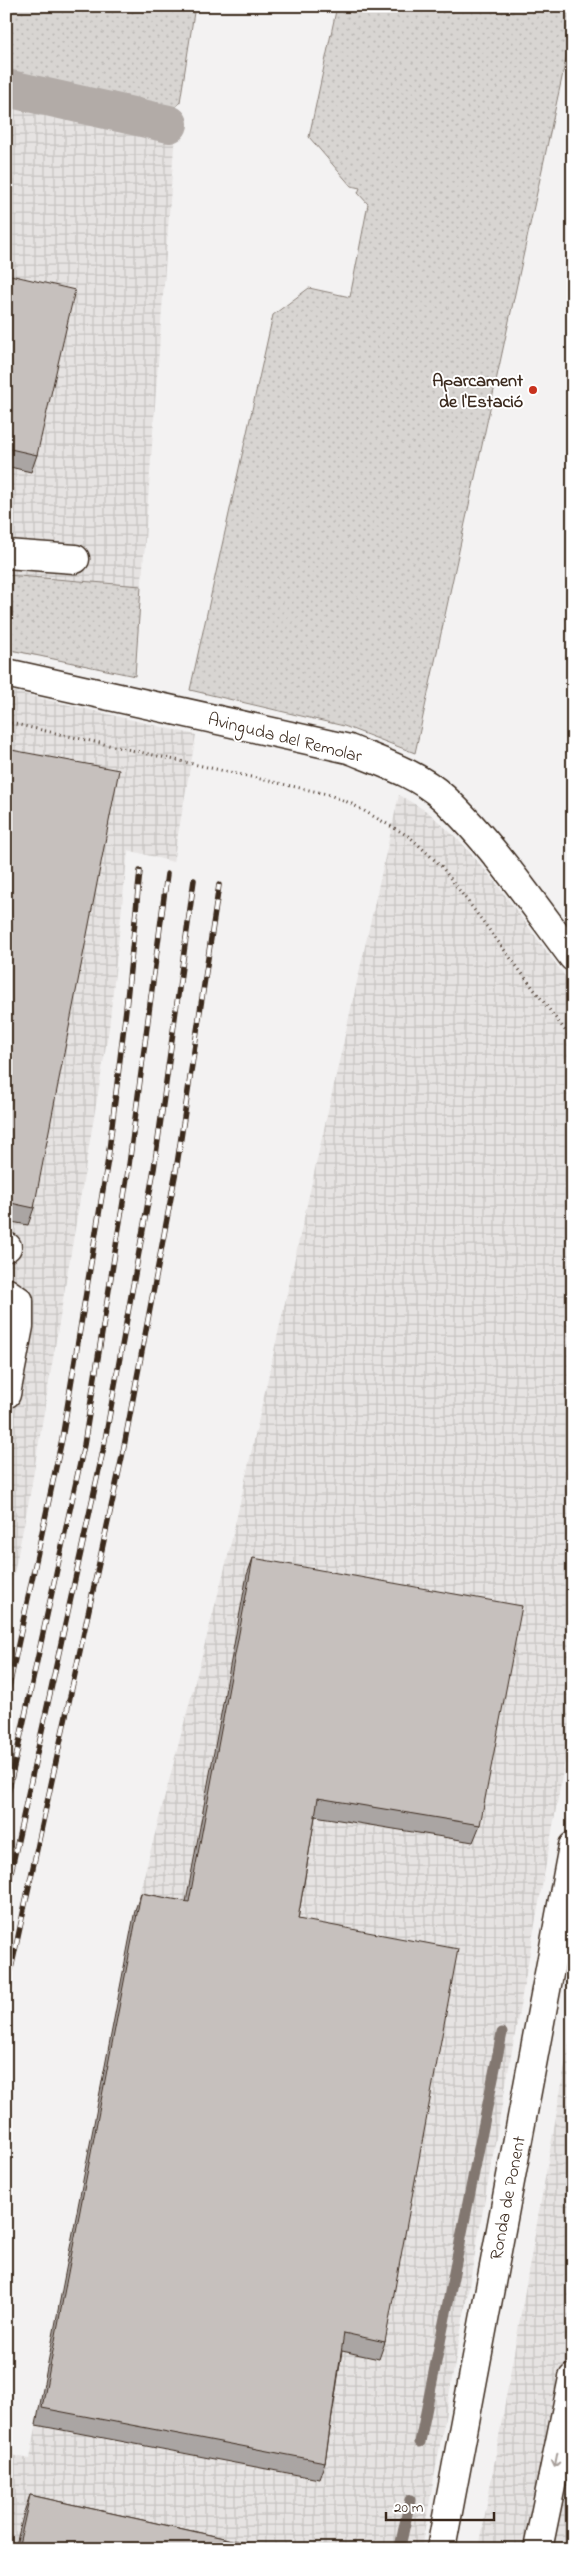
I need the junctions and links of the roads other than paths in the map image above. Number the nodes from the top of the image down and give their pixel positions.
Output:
1 (6, 554) edge
2 (75, 559) dead end
3 (6, 673) edge
4 (573, 957) edge
5 (6, 1292) edge
6 (6, 1394) edge
7 (573, 1846) edge
8 (573, 2378) edge
9 (441, 2549) edge
10 (538, 2549) edge

1 - 2 street
3 - 4 street, Avinguda del Remolar
5 - 6 street
7 - 9 street, Ronda de Ponent
8 -> 10 street

